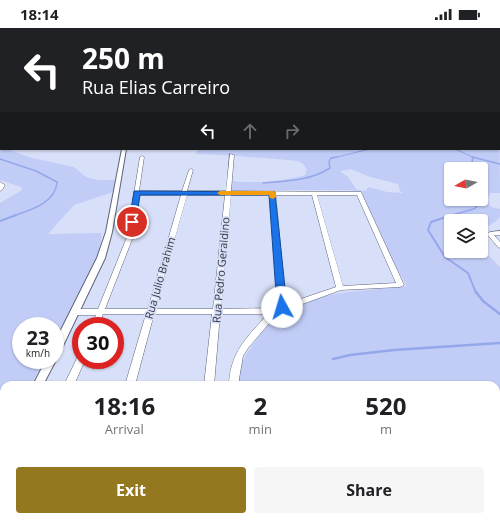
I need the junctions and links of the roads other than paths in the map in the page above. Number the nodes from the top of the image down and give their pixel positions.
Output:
1 (124, 150) edge
2 (232, 155) dead end
3 (142, 157) dead end
4 (191, 170) dead end
5 (0, 183) edge
6 (0, 189) edge
7 (136, 193) junction
8 (185, 193) junction
9 (228, 193) junction
10 (273, 193) junction
11 (314, 193) junction
12 (500, 233) edge
13 (500, 246) edge
14 (340, 288) junction
15 (279, 309) junction
16 (151, 311) junction
17 (75, 312) junction
18 (102, 312) junction
19 (217, 312) junction
20 (100, 317) edge
21 (64, 334) edge
22 (46, 369) edge
23 (76, 369) edge
24 (40, 381) edge
25 (71, 381) edge
26 (131, 381) edge
27 (210, 381) edge
28 (234, 381) edge

1 - 17 main road
2 - 9 street, Rua Pedro Geraldino
3 - 7 street
4 - 8 street, Rua Julio Brahim
5 - 6 street
7 - 8 street
7 - 18 street
8 - 9 street
8 - 16 street, Rua Julio Brahim
9 - 10 street
9 - 19 street, Rua Pedro Geraldino
10 - 11 street
10 - 15 street
11 - 14 street
11 - 14 street
12 - 13 street
14 - 15 street
15 - 19 street
15 - 28 street
16 - 18 street
16 - 19 street
16 - 26 street, Rua Julio Brahim
17 - 18 street
17 - 21 main road
18 - 20 street
19 - 27 street, Rua Pedro Geraldino
22 - 24 main road
23 - 25 street

